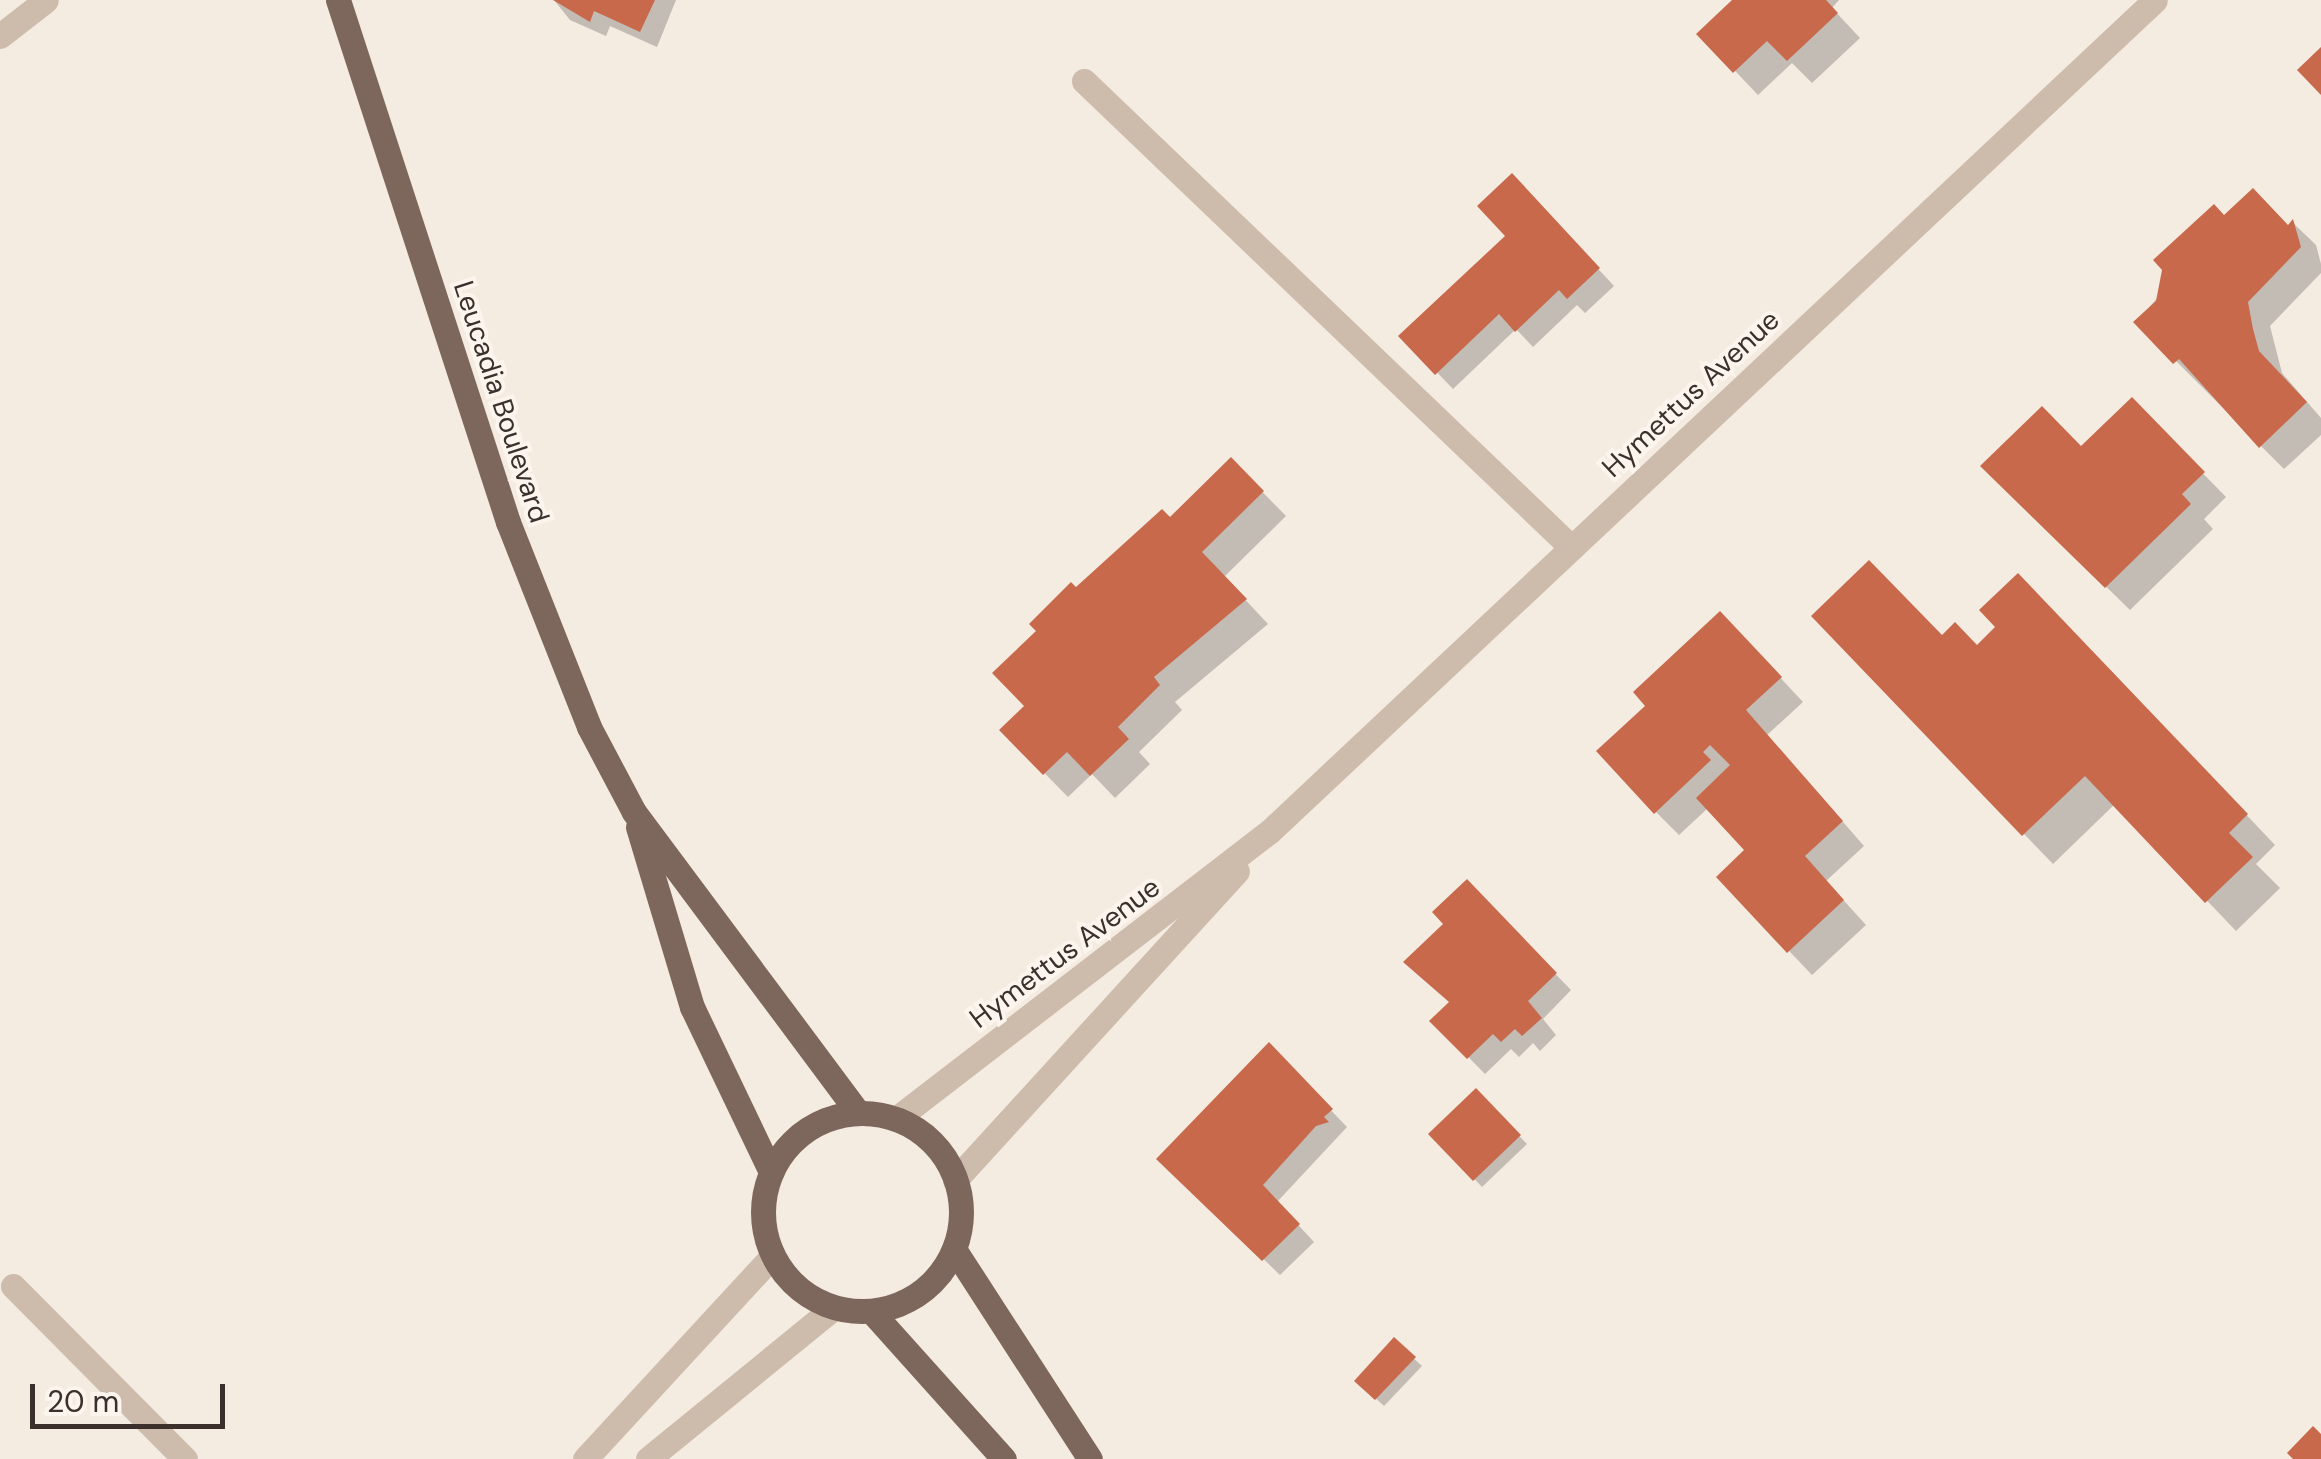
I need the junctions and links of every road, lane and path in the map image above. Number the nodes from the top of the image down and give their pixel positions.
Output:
1 (46, 0) edge
2 (338, 0) edge
3 (2156, 0) edge
4 (0, 36) edge
5 (1084, 81) dead end
6 (1572, 548) junction
7 (634, 812) junction
8 (1269, 832) junction
9 (858, 1113) junction
10 (896, 1120) junction
11 (771, 1172) junction
12 (956, 1180) junction
13 (954, 1249) junction
14 (772, 1256) junction
15 (13, 1286) dead end
16 (834, 1308) junction
17 (871, 1312) junction
18 (185, 1459) edge
19 (584, 1459) edge
20 (648, 1459) edge
21 (1004, 1459) edge
22 (1090, 1459) edge

1 - 4 street
2 - 7 main road, Leucadia Boulevard
3 - 6 street, Hymettus Avenue
5 - 6 street
6 - 8 street, Hymettus Avenue
7 - 9 main road, Leucadia Boulevard
7 - 11 main road, Leucadia Boulevard
8 - 10 street, Hymettus Avenue
8 - 12 street, Hymettus Avenue
9 - 10 main road
9 - 11 main road
10 - 12 main road
11 - 14 main road
12 - 13 main road
13 - 17 main road
13 - 22 main road
14 - 16 main road
14 - 19 street
15 - 18 street
16 - 17 main road
16 - 20 street
17 - 21 main road

